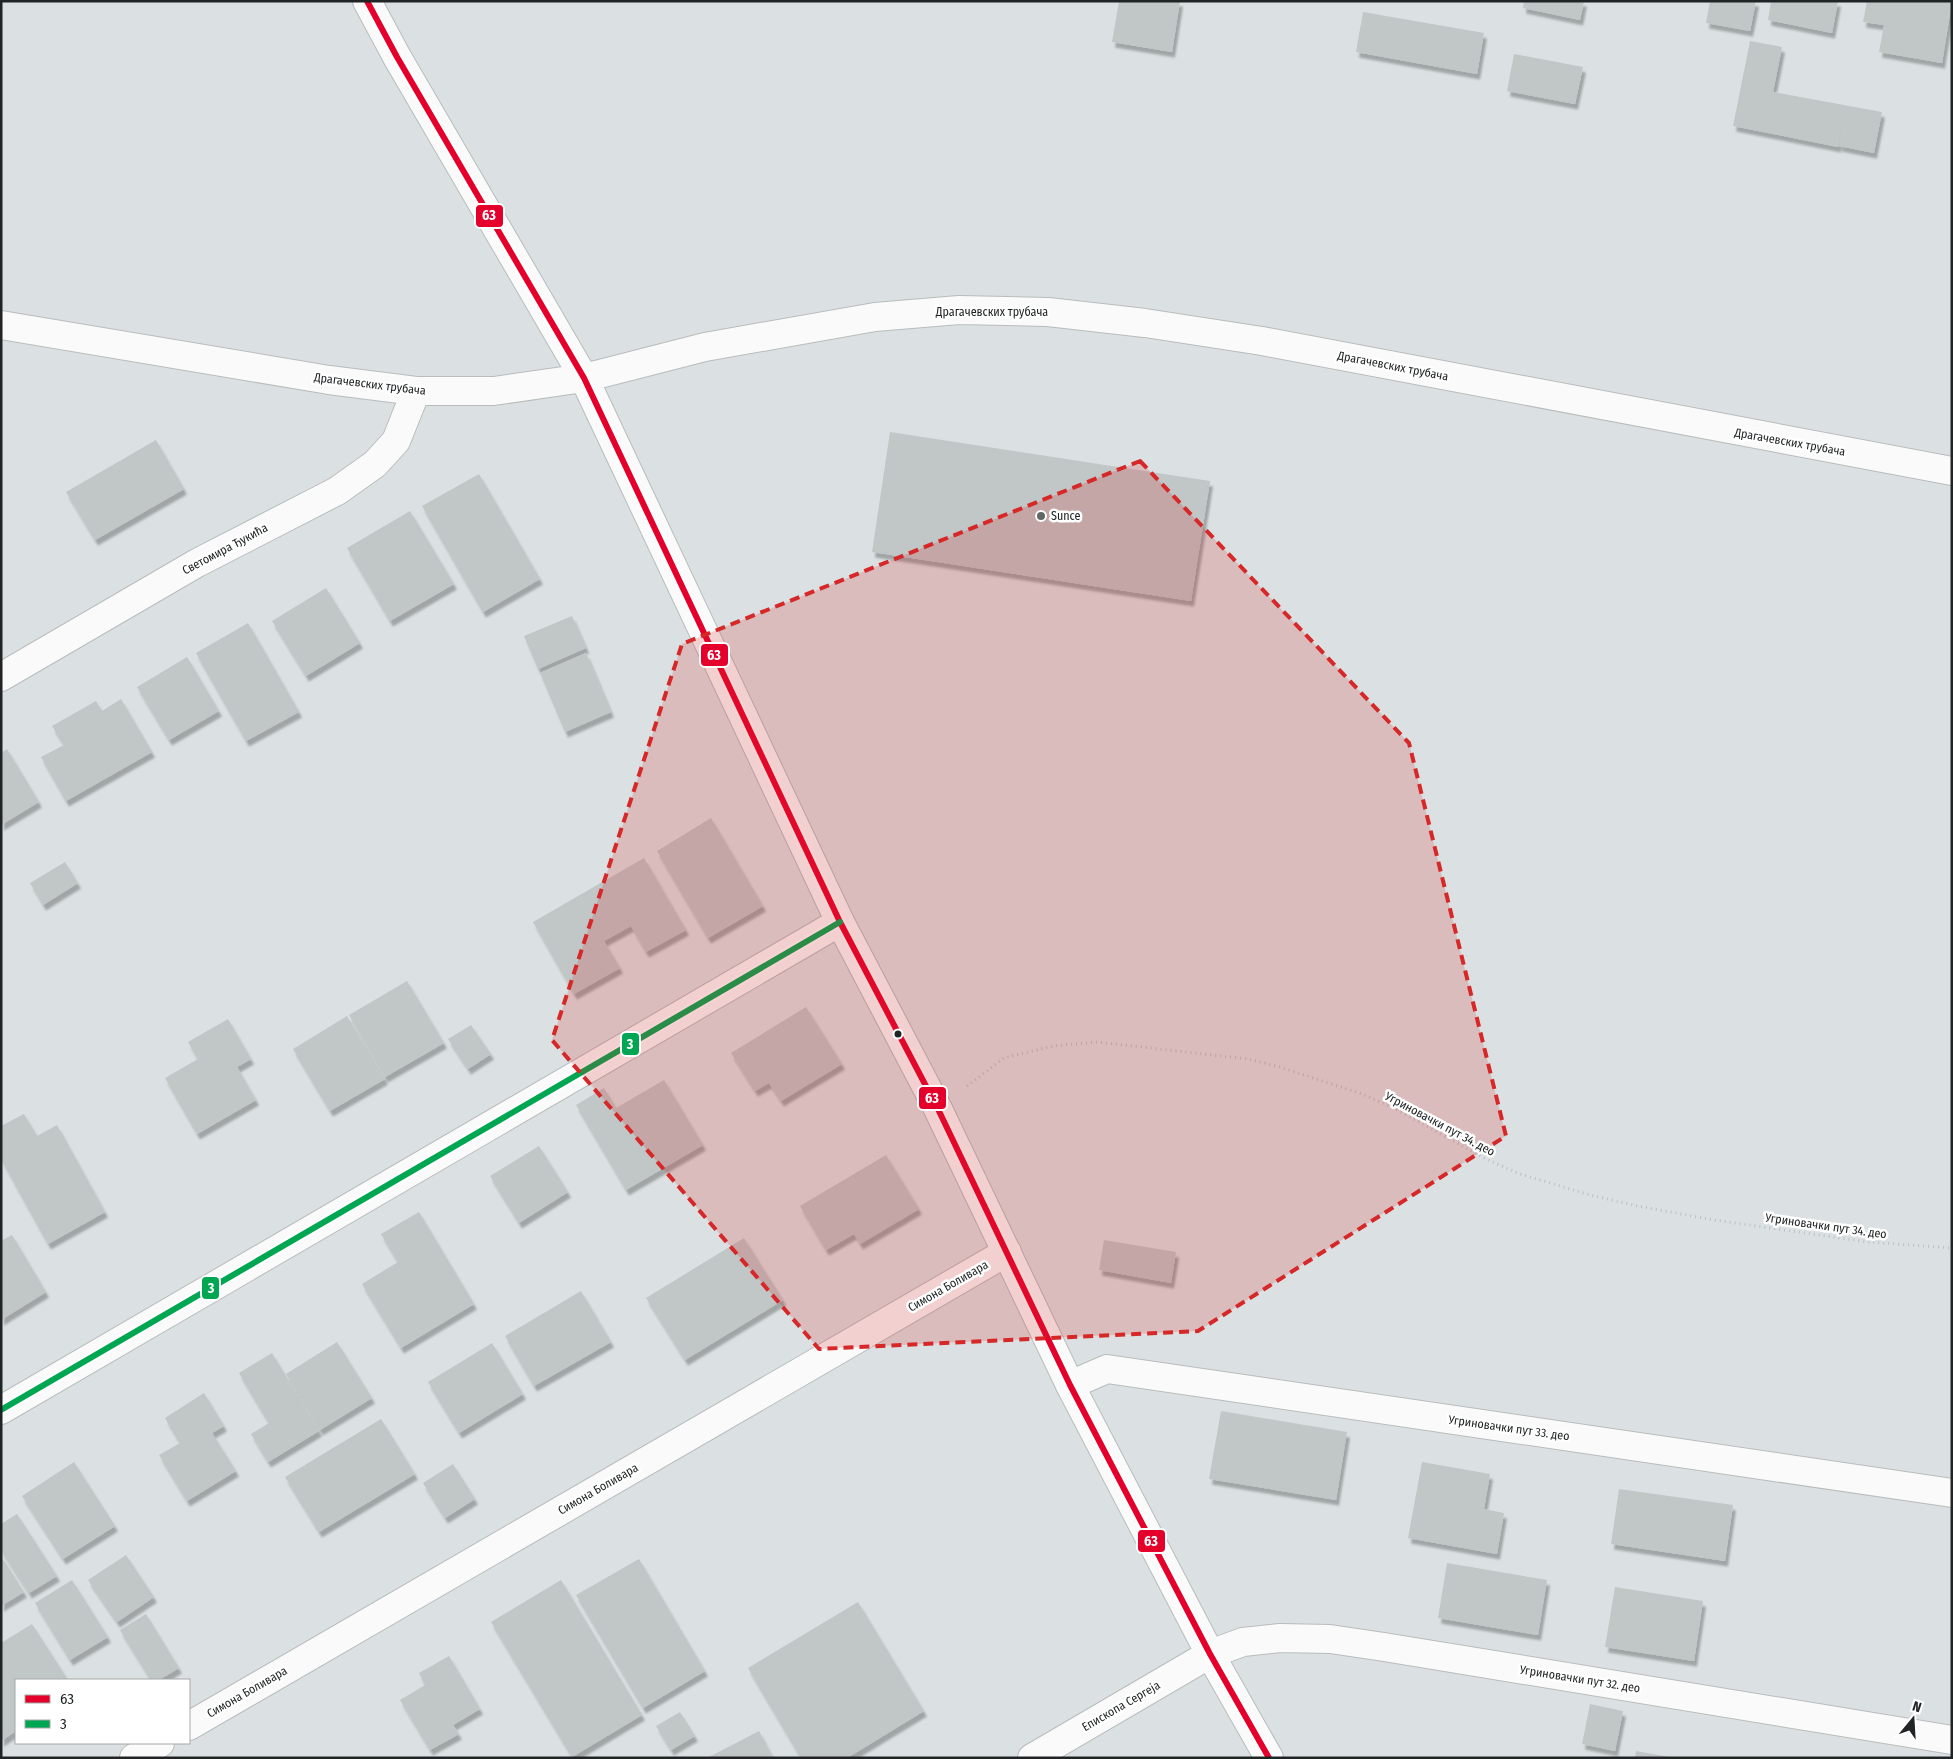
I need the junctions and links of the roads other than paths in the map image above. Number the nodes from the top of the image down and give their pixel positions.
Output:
1 (367, 1) edge
2 (1, 325) edge
3 (584, 378) junction
4 (416, 391) junction
5 (1952, 471) edge
6 (1, 677) edge
7 (840, 922) junction
8 (1007, 1252) junction
9 (1070, 1385) junction
10 (1, 1410) edge
11 (1952, 1493) edge
12 (1210, 1654) junction
13 (190, 1725) edge
14 (1952, 1740) edge
15 (158, 1744) edge
16 (134, 1758) edge
17 (1032, 1758) edge
18 (1269, 1758) edge

1 - 3 street
2 - 4 street, Драгачевских трубача
3 - 4 street, Драгачевских трубача
3 - 5 street, Драгачевских трубача
3 - 7 street
4 - 6 street, Светомира Ђукића
7 - 8 street
7 - 10 street
8 - 9 street
8 - 13 street, Симона Боливара
9 - 11 street, Угриновачки пут 33. део
9 - 12 street
12 - 14 street, Угриновачки пут 32. део
12 - 17 street, Епископа Сергеја
12 - 18 street
15 - 16 street

